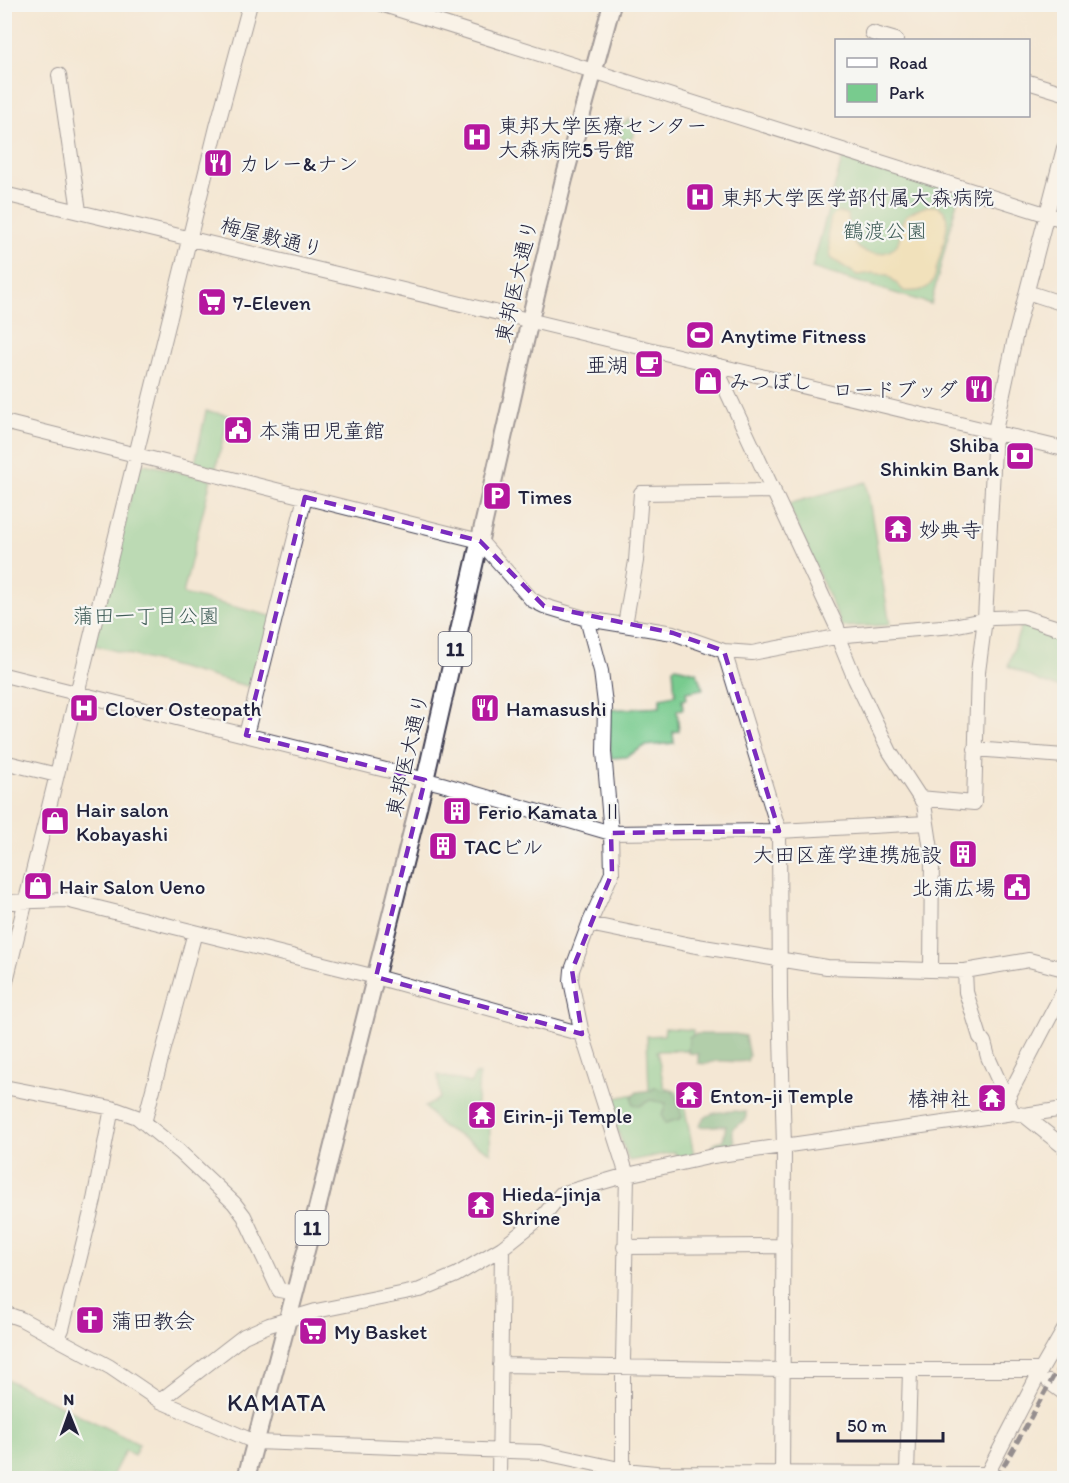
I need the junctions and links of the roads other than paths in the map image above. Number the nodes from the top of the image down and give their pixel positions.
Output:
1 (250, 4) edge
2 (381, 4) edge
3 (612, 4) edge
4 (872, 33) dead end
5 (893, 39) edge
6 (594, 72) junction
7 (59, 75) dead end
8 (1030, 82) edge
9 (1065, 93) edge
10 (1065, 148) edge
11 (4, 194) edge
12 (79, 211) junction
13 (1048, 214) junction
14 (1065, 220) edge
15 (190, 239) junction
16 (1027, 292) junction
17 (1065, 304) edge
18 (530, 321) junction
19 (714, 364) junction
20 (4, 422) edge
21 (994, 432) junction
22 (1065, 449) edge
23 (136, 455) junction
24 (774, 491) junction
25 (305, 497) junction
26 (480, 541) junction
27 (587, 619) junction
28 (985, 619) junction
29 (625, 625) junction
30 (1065, 630) edge
31 (839, 636) junction
32 (724, 651) junction
33 (4, 675) edge
34 (77, 693) junction
35 (246, 735) junction
36 (975, 750) junction
37 (1065, 756) edge
38 (4, 762) edge
39 (57, 775) junction
40 (425, 780) junction
41 (920, 798) junction
42 (927, 822) junction
43 (779, 831) junction
44 (611, 833) junction
45 (26, 901) junction
46 (4, 902) edge
47 (589, 924) junction
48 (195, 932) junction
49 (780, 960) junction
50 (931, 969) junction
51 (1065, 969) edge
52 (965, 971) junction
53 (376, 977) junction
54 (4, 989) edge
55 (1065, 990) edge
56 (582, 1034) junction
57 (4, 1087) edge
58 (1007, 1099) junction
59 (112, 1108) junction
60 (1065, 1109) edge
61 (1018, 1114) junction
62 (144, 1123) junction
63 (784, 1147) junction
64 (1065, 1147) edge
65 (627, 1175) junction
66 (784, 1246) junction
67 (624, 1247) junction
68 (502, 1248) junction
69 (295, 1293) junction
70 (4, 1313) edge
71 (288, 1320) junction
72 (1065, 1330) edge
73 (57, 1338) junction
74 (500, 1365) junction
75 (623, 1368) junction
76 (783, 1370) junction
77 (910, 1370) junction
78 (1045, 1376) junction
79 (1065, 1393) edge
80 (160, 1401) junction
81 (255, 1442) junction
82 (500, 1450) junction
83 (624, 1474) edge
84 (907, 1474) junction
85 (782, 1476) edge
86 (987, 1476) edge
87 (246, 1479) edge
88 (499, 1479) edge

1 - 15 street
2 - 6 street
3 - 6 main road, 東邦医大通り / 11
4 - 5 street
6 - 13 street
6 - 18 main road, 東邦医大通り / 11
7 - 12 street
8 - 9 street
10 - 13 street
11 - 12 street, 梅屋敷通り
12 - 15 street, 梅屋敷通り
13 - 14 street
13 - 16 street
15 - 18 street, 梅屋敷通り
15 - 23 street
16 - 17 street
16 - 21 street
18 - 19 street, 梅屋敷通り
18 - 26 main road, 東邦医大通り / 11
19 - 21 street, 梅屋敷通り
19 - 24 street
20 - 23 street
21 - 22 street, 梅屋敷通り
21 - 28 street
23 - 25 street
23 - 34 street
24 - 29 street
24 - 31 street
25 - 26 street
25 - 35 street
26 - 27 street
26 - 40 main road, 東邦医大通り / 11
27 - 29 street
27 - 44 street
28 - 30 street
28 - 31 street
28 - 36 street
29 - 32 street
31 - 32 street
31 - 41 street
32 - 43 street
33 - 34 street
34 - 35 street
34 - 39 street
35 - 40 street
36 - 37 street
36 - 41 street
38 - 39 street
39 - 45 street
40 - 44 street
40 - 53 main road, 東邦医大通り / 11
41 - 42 street
42 - 43 street
42 - 50 street
43 - 44 street
43 - 49 street
44 - 47 street
45 - 46 street
45 - 48 street
45 - 54 street
47 - 49 street
47 - 56 street
48 - 53 street
48 - 62 street
49 - 50 street
49 - 63 street
50 - 52 street
51 - 52 street
52 - 58 street
53 - 56 street
53 - 69 main road, 東邦医大通り / 11
55 - 58 street
56 - 65 street
57 - 59 street
58 - 61 street
59 - 62 street
59 - 73 street
60 - 61 street
61 - 63 street
61 - 64 street
62 - 69 street
63 - 65 street
63 - 66 street
65 - 67 street
65 - 68 street
66 - 67 street
66 - 76 street
67 - 75 street
68 - 71 street
68 - 74 street
69 - 71 main road, 東邦医大通り / 11
70 - 73 street
71 - 80 street
71 - 81 main road, 東邦医大通り / 11
72 - 78 street
73 - 80 street
74 - 75 street
74 - 82 street
75 - 76 street
75 - 83 street
76 - 77 street
76 - 85 street
77 - 78 street
77 - 84 street
78 - 79 street
78 - 86 street
80 - 81 street
81 - 82 street
81 - 87 main road, 東邦医大通り / 11
82 - 83 street
82 - 88 street
83 - 85 street
84 - 85 street
84 - 86 street

